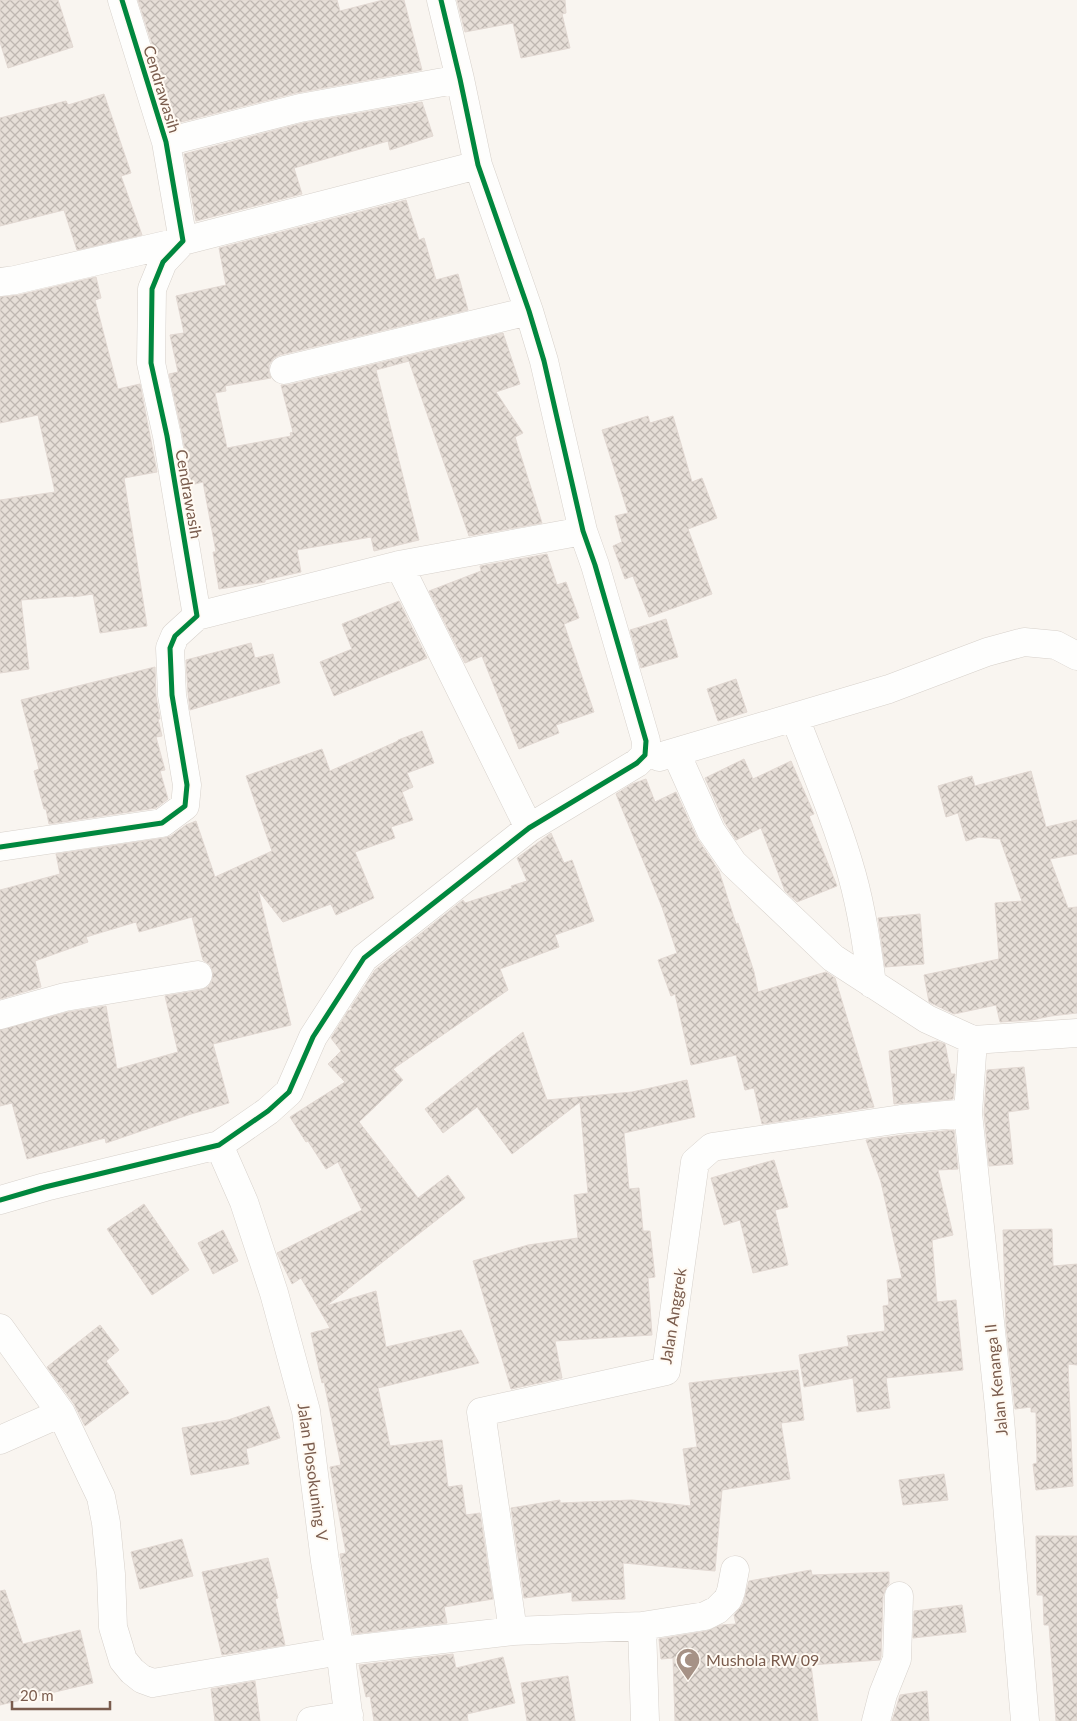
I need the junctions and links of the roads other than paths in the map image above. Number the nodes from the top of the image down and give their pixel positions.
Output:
1 (122, 0) edge
2 (441, 0) edge
3 (460, 79) junction
4 (166, 142) junction
5 (478, 165) junction
6 (183, 241) junction
7 (0, 282) edge
8 (529, 312) junction
9 (284, 370) dead end
10 (583, 532) junction
11 (399, 565) junction
12 (196, 616) junction
13 (1077, 656) edge
14 (795, 718) junction
15 (676, 753) junction
16 (637, 763) junction
17 (529, 828) junction
18 (0, 847) edge
19 (198, 975) dead end
20 (872, 984) junction
21 (0, 1015) edge
22 (1077, 1033) edge
23 (974, 1040) junction
24 (968, 1113) junction
25 (219, 1145) junction
26 (0, 1200) edge
27 (0, 1328) edge
28 (61, 1412) junction
29 (0, 1440) edge
30 (735, 1570) dead end
31 (899, 1596) dead end
32 (642, 1626) junction
33 (513, 1631) junction
34 (340, 1651) junction
35 (349, 1718) edge
36 (311, 1721) edge
37 (645, 1721) edge
38 (876, 1721) edge
39 (1025, 1721) edge

1 - 4 street, Cendrawasih
2 - 3 street
3 - 4 street
3 - 5 street
4 - 6 street, Cendrawasih
5 - 6 street
5 - 8 street
6 - 7 street
6 - 12 street, Cendrawasih
8 - 9 street
8 - 10 street
10 - 11 street
10 - 16 street
11 - 12 street
11 - 17 street
12 - 18 street
13 - 14 street
14 - 15 street
14 - 20 street
15 - 16 street
15 - 20 street
16 - 17 street
17 - 25 street
19 - 21 street
20 - 23 street
22 - 23 street
23 - 24 street, Jalan Kenanga II
24 - 33 street, Jalan Anggrek
24 - 39 street, Jalan Kenanga II
25 - 26 street
25 - 34 street, Jalan Plosokuning V
27 - 28 street
28 - 29 street
28 - 34 street
30 - 32 street
31 - 38 street
32 - 33 street
32 - 37 street
33 - 34 street
34 - 35 street, Jalan Plosokuning V
35 - 36 street

